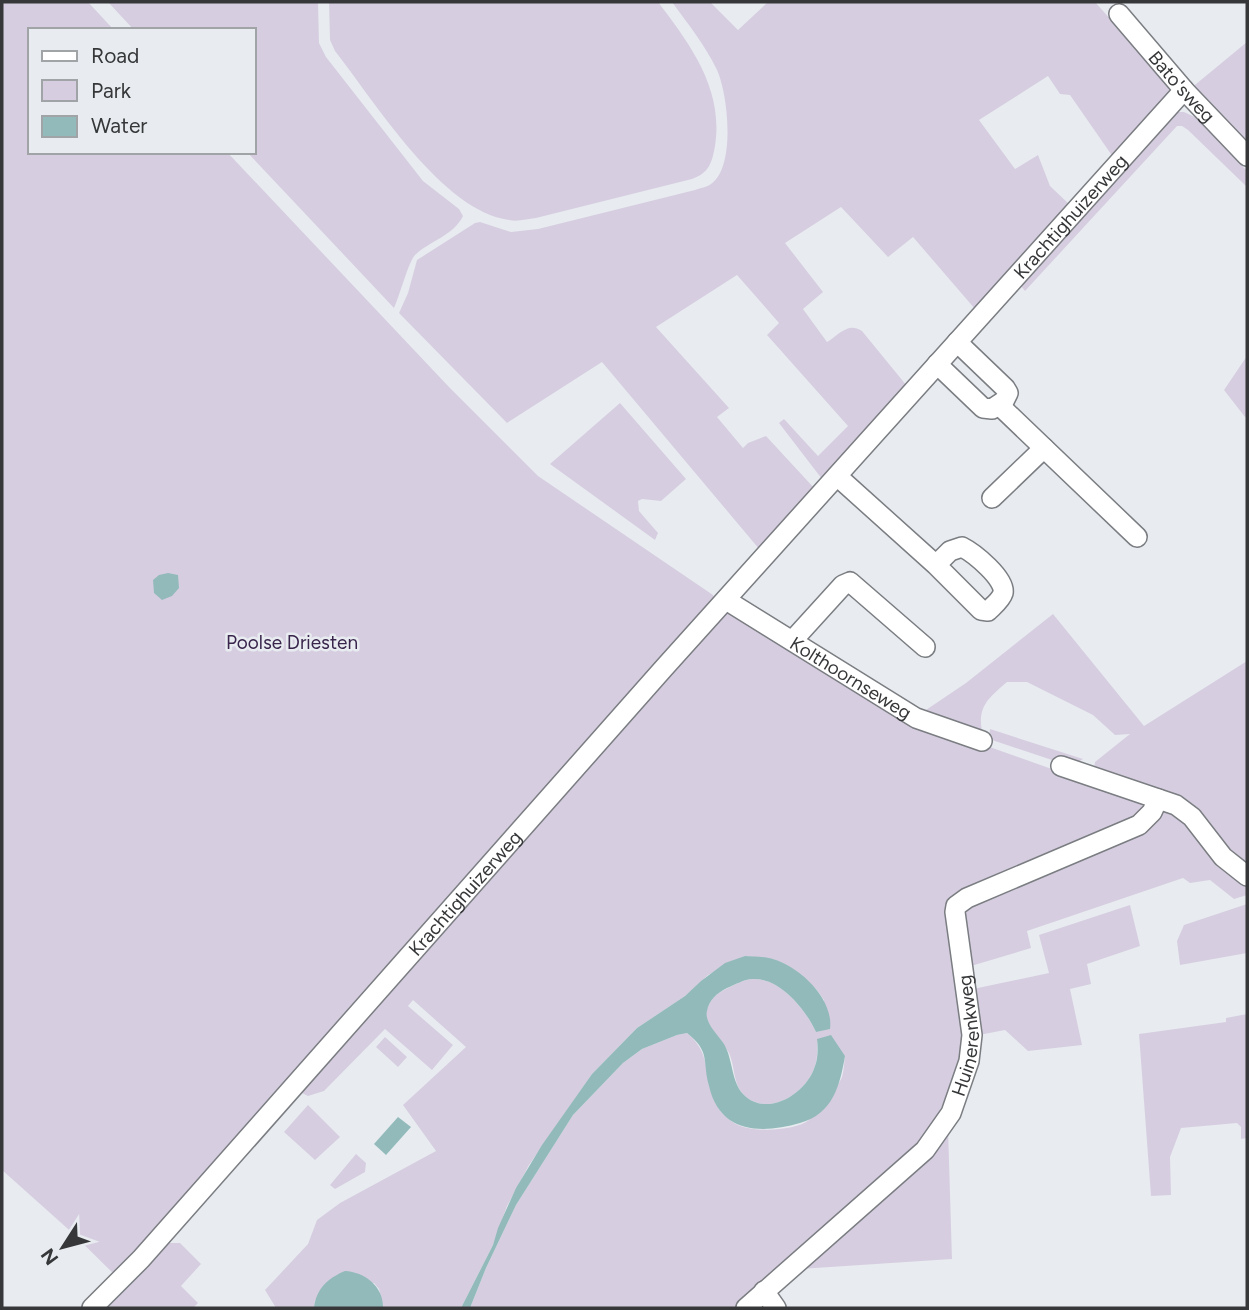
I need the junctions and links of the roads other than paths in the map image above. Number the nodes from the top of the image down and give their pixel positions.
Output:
1 (1119, 14) dead end
2 (1184, 90) junction
3 (1247, 156) edge
4 (957, 342) junction
5 (937, 364) junction
6 (999, 405) junction
7 (1044, 448) junction
8 (837, 476) junction
9 (992, 498) dead end
10 (1137, 537) dead end
11 (936, 565) dead end
12 (726, 600) junction
13 (793, 640) junction
14 (925, 647) dead end
15 (982, 741) dead end
16 (1061, 765) dead end
17 (1158, 799) junction
18 (1247, 876) edge
19 (764, 1292) junction
20 (92, 1308) edge
21 (746, 1308) edge
22 (776, 1308) edge

1 - 2 street, Bato'sweg
2 - 3 street, Bato'sweg
2 - 4 street, Krachtighuizerweg
4 - 5 street, Krachtighuizerweg
4 - 6 street
5 - 6 street
5 - 8 street, Krachtighuizerweg
6 - 7 street
7 - 9 street
7 - 10 street
8 - 11 street
8 - 12 street, Krachtighuizerweg
12 - 13 street, Kolthoornseweg
12 - 20 street, Krachtighuizerweg
13 - 14 street
13 - 15 street, Kolthoornseweg
16 - 17 street
17 - 18 street
17 - 19 street, Huinerenkweg
19 - 21 street, Huinerenkweg
19 - 22 street

